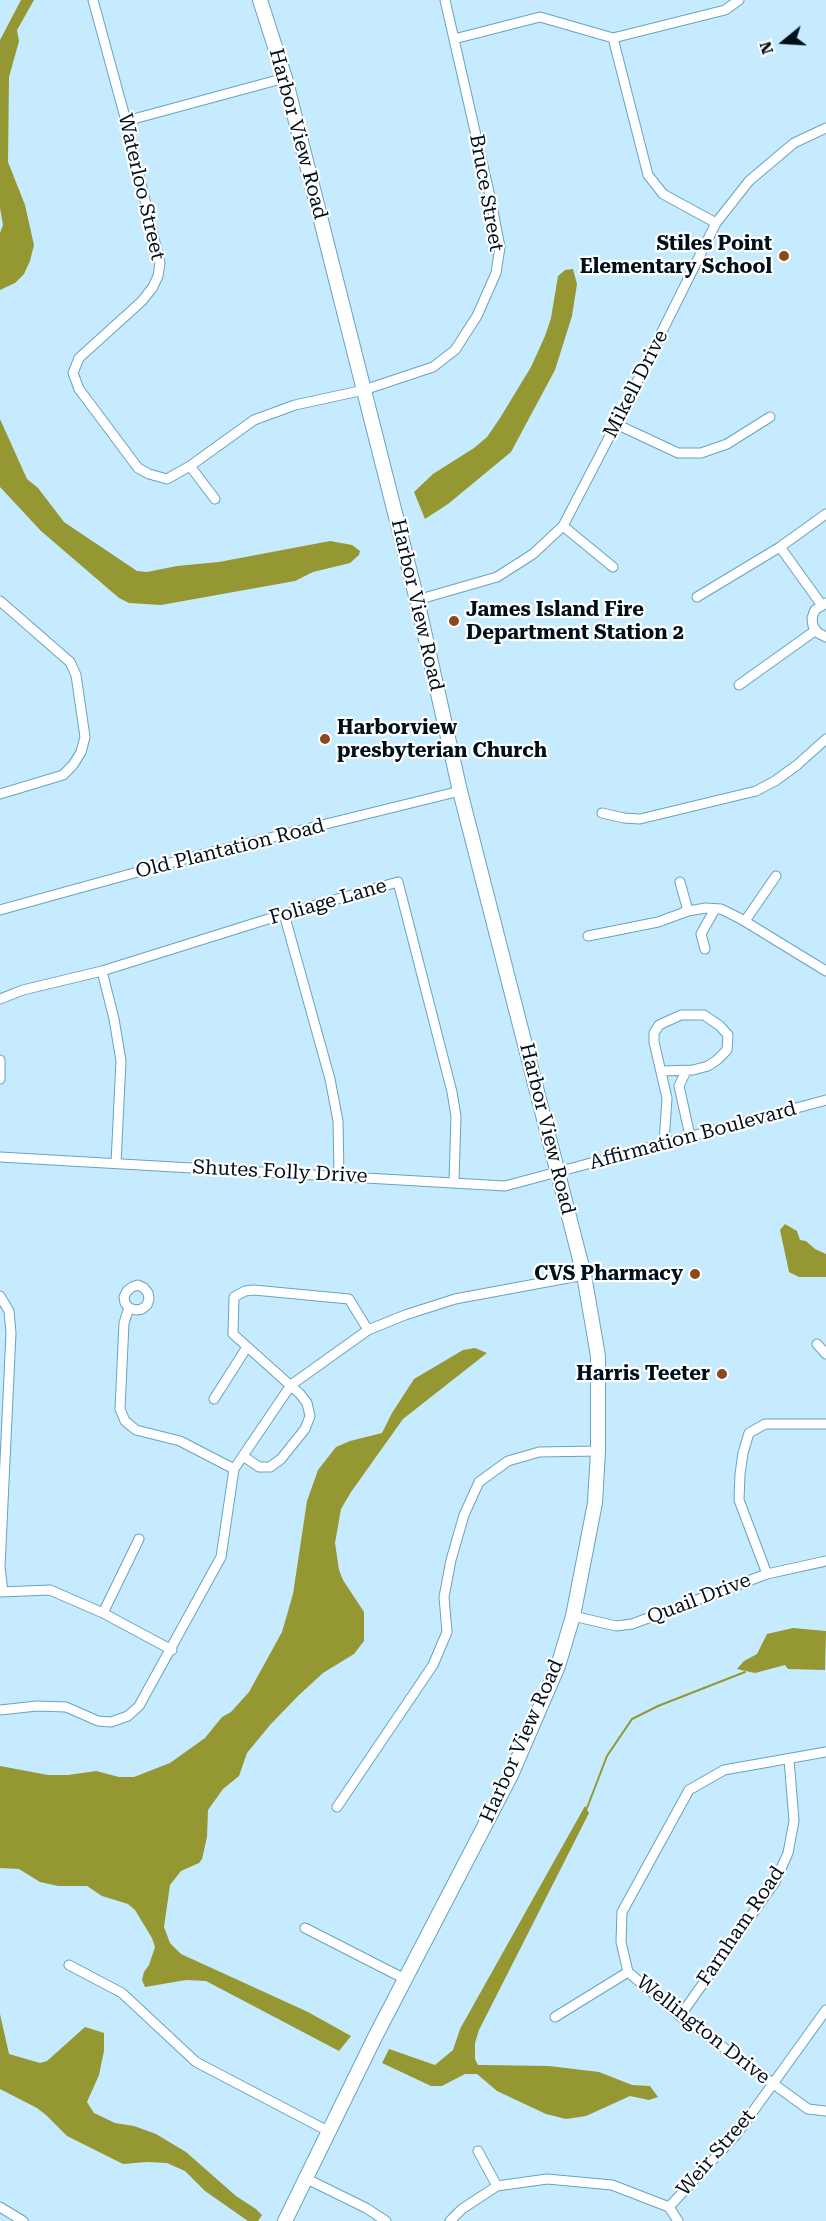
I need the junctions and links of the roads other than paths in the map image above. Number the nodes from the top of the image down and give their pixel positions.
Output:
1 (93, 0) edge
2 (260, 0) edge
3 (445, 0) edge
4 (739, 0) edge
5 (613, 38) junction
6 (454, 39) junction
7 (285, 78) junction
8 (126, 121) junction
9 (826, 128) edge
10 (716, 223) junction
11 (364, 390) junction
12 (770, 417) dead end
13 (616, 424) junction
14 (190, 466) junction
15 (215, 499) dead end
16 (826, 514) edge
17 (563, 526) junction
18 (780, 547) junction
19 (613, 567) dead end
20 (697, 597) dead end
21 (417, 600) junction
22 (0, 601) edge
23 (824, 604) edge
24 (816, 630) junction
25 (826, 637) edge
26 (739, 686) dead end
27 (826, 739) edge
28 (460, 791) junction
29 (0, 795) edge
30 (602, 813) dead end
31 (776, 876) dead end
32 (680, 882) dead end
33 (715, 909) junction
34 (0, 910) edge
35 (688, 911) junction
36 (284, 914) junction
37 (745, 921) junction
38 (588, 936) dead end
39 (705, 949) dead end
40 (102, 971) junction
41 (826, 971) edge
42 (0, 999) edge
43 (0, 1060) edge
44 (662, 1071) junction
45 (686, 1071) junction
46 (0, 1079) edge
47 (826, 1100) edge
48 (690, 1136) junction
49 (664, 1143) junction
50 (0, 1157) edge
51 (116, 1163) junction
52 (559, 1170) junction
53 (339, 1176) junction
54 (454, 1181) junction
55 (584, 1275) junction
56 (0, 1296) edge
57 (129, 1308) dead end
58 (368, 1330) junction
59 (817, 1344) dead end
60 (247, 1347) junction
61 (826, 1354) edge
62 (291, 1386) junction
63 (214, 1399) dead end
64 (826, 1424) edge
65 (598, 1451) junction
66 (243, 1456) junction
67 (234, 1469) junction
68 (139, 1539) dead end
69 (826, 1561) edge
70 (766, 1574) junction
71 (1, 1592) edge
72 (103, 1613) junction
73 (573, 1616) junction
74 (172, 1650) junction
75 (0, 1710) edge
76 (826, 1752) edge
77 (789, 1759) junction
78 (337, 1807) dead end
79 (305, 1928) dead end
80 (69, 1965) dead end
81 (628, 1972) junction
82 (405, 1979) junction
83 (826, 2010) edge
84 (680, 2016) junction
85 (555, 2017) dead end
86 (772, 2084) junction
87 (826, 2111) edge
88 (328, 2131) junction
89 (478, 2151) dead end
90 (307, 2179) junction
91 (497, 2187) junction
92 (669, 2207) junction
93 (1, 2211) edge
94 (23, 2221) edge
95 (285, 2221) edge
96 (386, 2221) edge
97 (450, 2221) edge
98 (678, 2221) edge

1 - 8 street, Waterloo Street
2 - 7 main road, Harbor View Road
3 - 6 street, Bruce Street
4 - 5 street
5 - 6 street
5 - 10 street
6 - 11 street, Bruce Street
7 - 8 street
7 - 11 main road, Harbor View Road
8 - 14 street, Waterloo Street
9 - 10 street, Mikell Drive
10 - 13 street, Mikell Drive
11 - 14 street, Waterloo Street
11 - 21 main road, Harbor View Road
12 - 13 street
13 - 17 street, Mikell Drive
14 - 15 street
16 - 18 street
17 - 19 street
17 - 21 street, Mikell Drive
18 - 20 street
18 - 23 street
21 - 28 main road, Harbor View Road
22 - 29 street
23 - 24 street
24 - 25 street
24 - 26 street
27 - 30 street
28 - 34 street, Old Plantation Road
28 - 52 main road, Harbor View Road
31 - 37 street
32 - 35 street
33 - 35 street
33 - 37 street
33 - 39 street
35 - 38 street
36 - 40 street, Foliage Lane
36 - 53 street
36 - 54 street, Foliage Lane
37 - 41 street
40 - 42 street, Foliage Lane
40 - 51 street
43 - 46 street
44 - 45 street
44 - 45 street
44 - 49 street
45 - 48 street
47 - 48 street, Affirmation Boulevard
48 - 49 street, Affirmation Boulevard
49 - 52 street, Affirmation Boulevard
50 - 51 street, Shutes Folly Drive
51 - 53 street, Shutes Folly Drive
52 - 54 street, Shutes Folly Drive
52 - 55 main road, Harbor View Road
53 - 54 street, Shutes Folly Drive
55 - 58 street
55 - 65 main road, Harbor View Road
56 - 71 street
57 - 67 street
58 - 60 street
58 - 62 street
59 - 61 street
60 - 62 street
60 - 63 street
62 - 66 street
62 - 66 street
64 - 70 street
65 - 73 main road, Harbor View Road
65 - 78 street
66 - 67 street
67 - 74 street
68 - 72 street
69 - 70 street, Quail Drive
70 - 73 street, Quail Drive
71 - 72 street
72 - 74 street
73 - 82 main road, Harbor View Road
74 - 75 street
76 - 77 street, Wellington Drive
77 - 81 street, Wellington Drive
77 - 84 street, Farnham Road
79 - 82 street
80 - 88 street
81 - 84 street, Wellington Drive
81 - 85 street
82 - 88 main road, Harbor View Road
83 - 86 street, Weir Street
84 - 86 street, Wellington Drive
86 - 87 street, Wellington Drive
86 - 92 street, Weir Street
88 - 90 main road, Harbor View Road
89 - 91 street
90 - 95 main road, Harbor View Road
90 - 96 street
91 - 92 street
91 - 97 street
92 - 98 street
93 - 94 street

